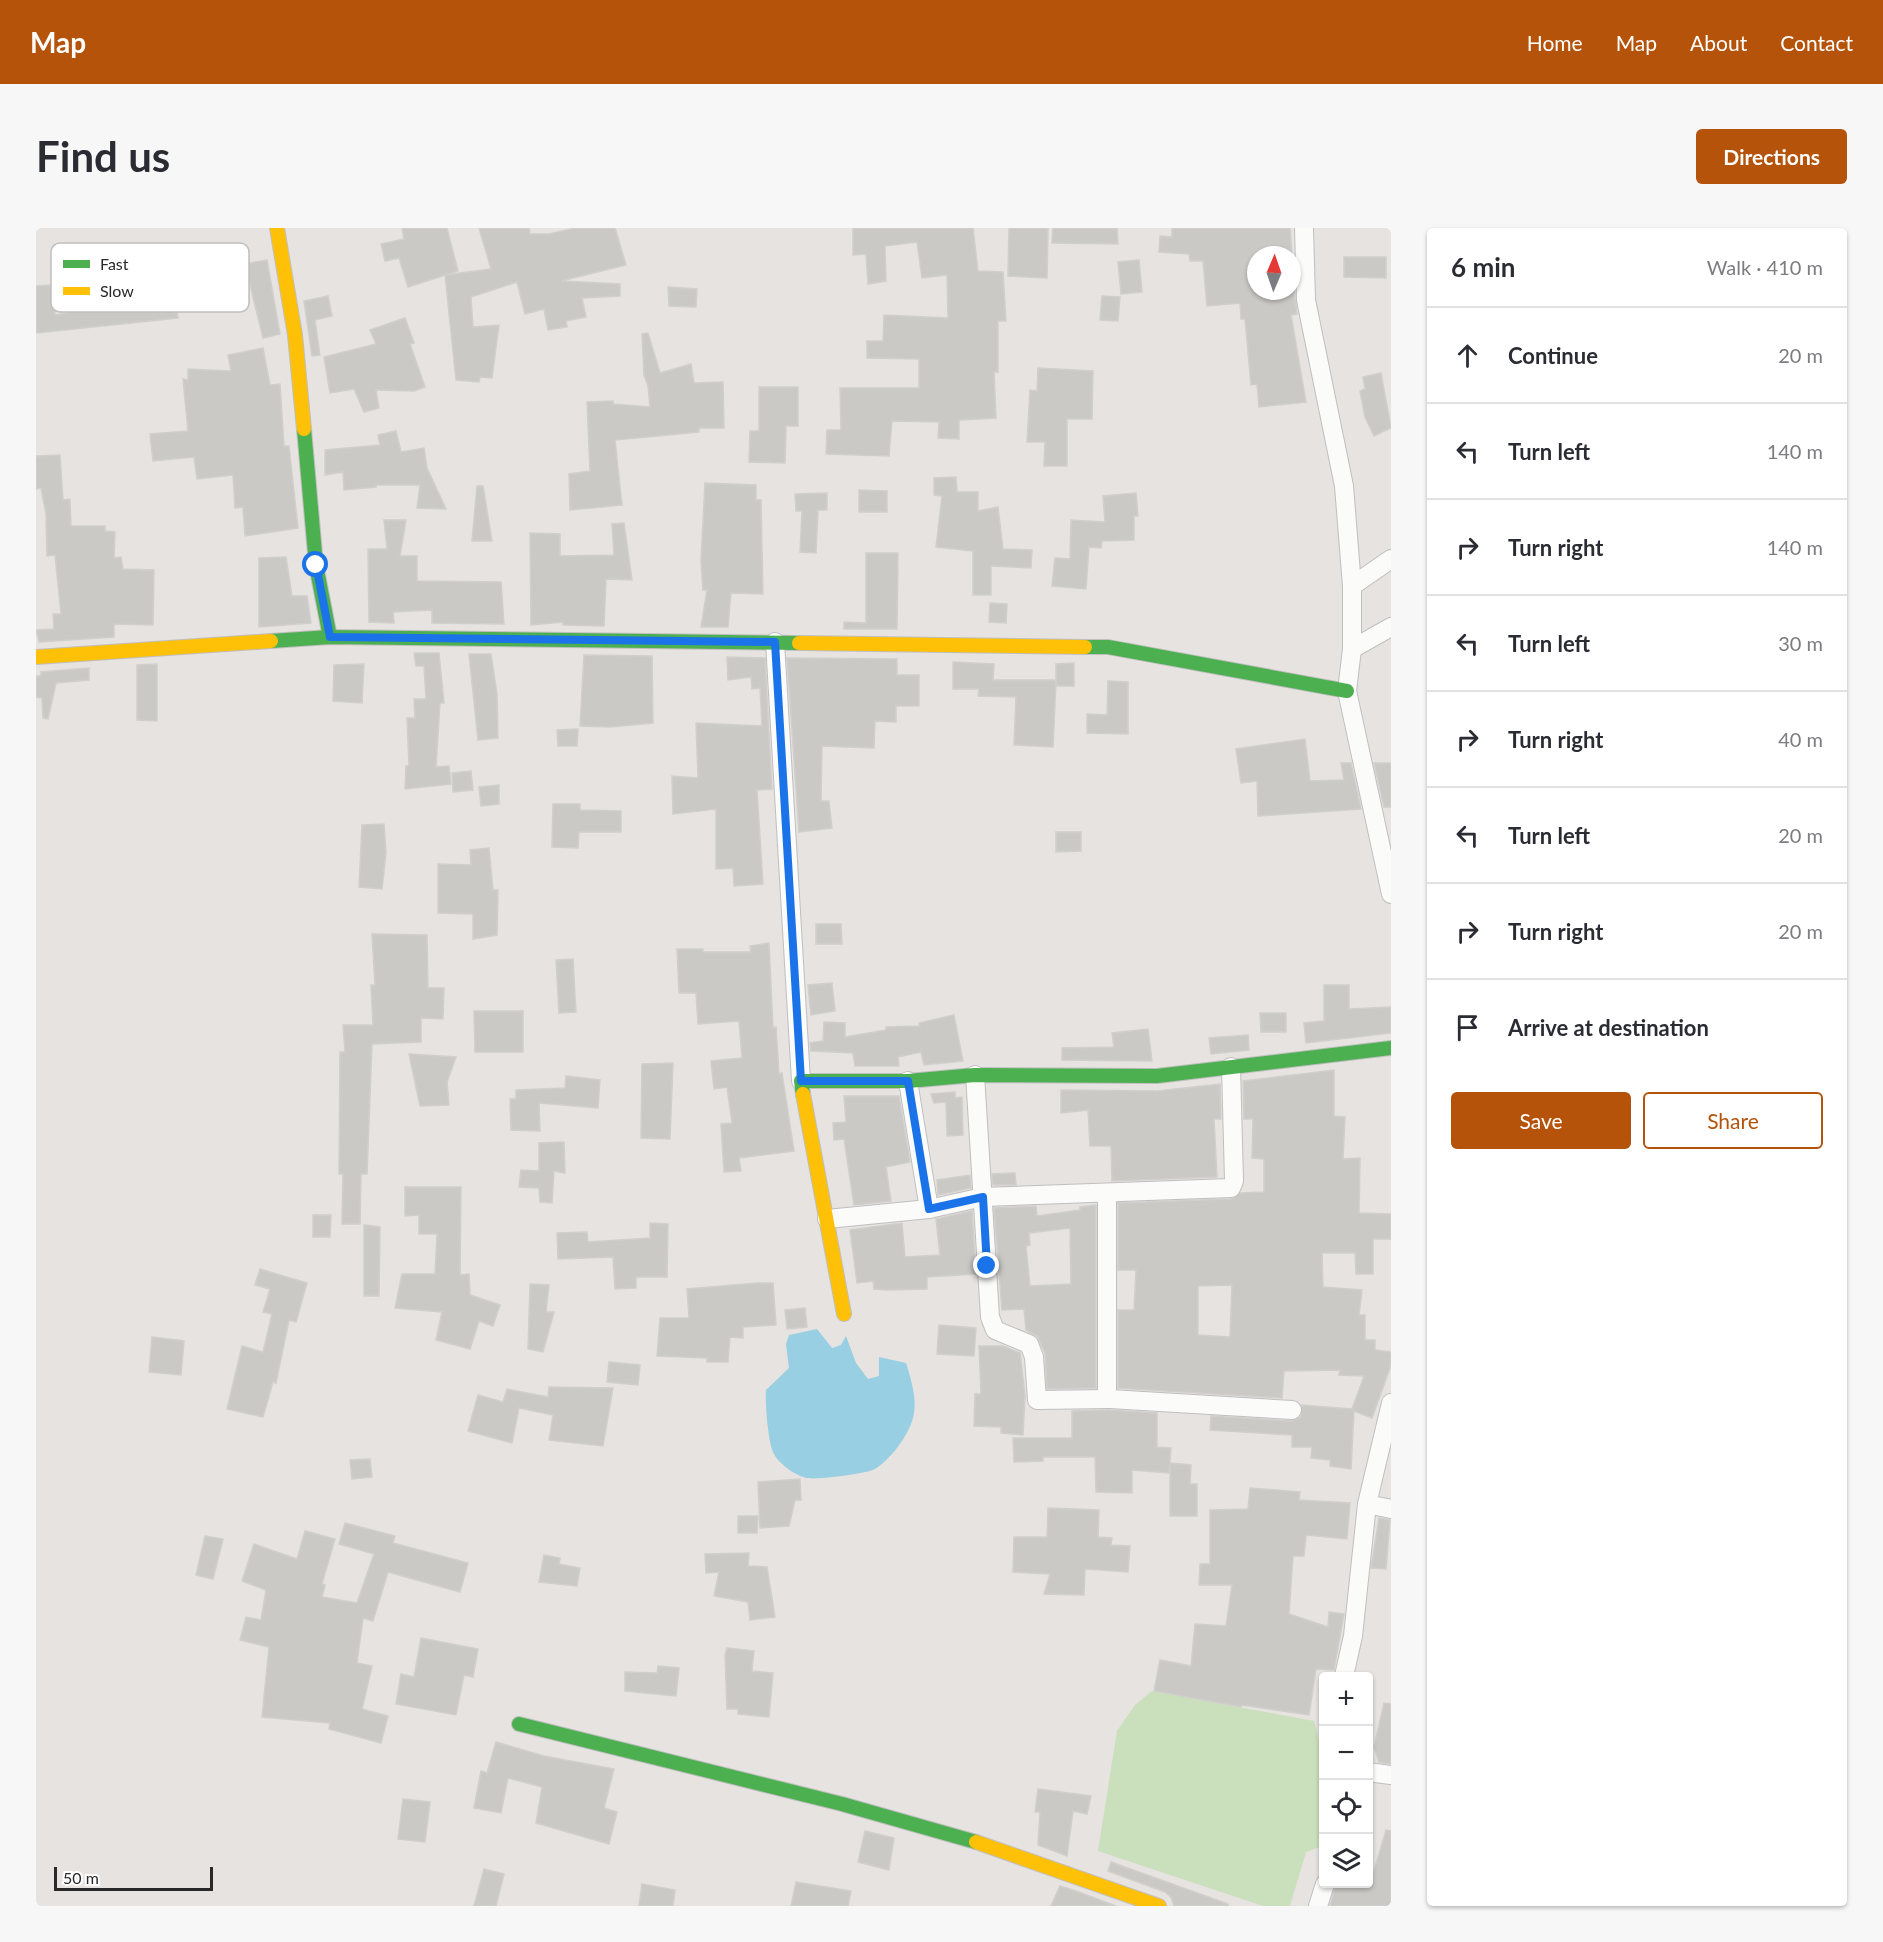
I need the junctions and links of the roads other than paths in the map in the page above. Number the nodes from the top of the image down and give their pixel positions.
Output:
1 (277, 228) edge
2 (1304, 228) edge
3 (1391, 559) edge
4 (1352, 586) junction
5 (1391, 627) edge
6 (330, 637) junction
7 (775, 642) junction
8 (1352, 650) junction
9 (36, 657) edge
10 (1347, 691) junction
11 (1391, 894) edge
12 (1391, 1048) edge
13 (1232, 1067) junction
14 (975, 1075) junction
15 (801, 1081) junction
16 (908, 1081) junction
17 (1107, 1194) junction
18 (983, 1197) junction
19 (929, 1209) junction
20 (827, 1219) junction
21 (844, 1314) dead end
22 (1110, 1399) junction
23 (1391, 1403) edge
24 (1292, 1410) dead end
25 (1367, 1504) junction
26 (1391, 1509) edge
27 (1345, 1672) edge
28 (519, 1724) dead end
29 (1373, 1773) edge
30 (1391, 1775) edge
31 (1324, 1888) edge
32 (1159, 1906) edge
33 (1318, 1906) edge

1 - 6 street
2 - 4 street
3 - 4 street
4 - 8 street
5 - 8 street
6 - 7 street
6 - 9 street
7 - 10 street
7 - 15 street
8 - 10 street
10 - 11 street
12 - 13 street
13 - 14 street
13 - 17 street
14 - 16 street
14 - 18 street
15 - 16 street
15 - 20 street
16 - 19 street
17 - 18 street
17 - 22 street
18 - 19 street
18 - 22 street
19 - 20 street
20 - 21 street
22 - 24 street
23 - 25 street
25 - 26 street
25 - 27 street
28 - 32 street
29 - 30 street
31 - 33 street

